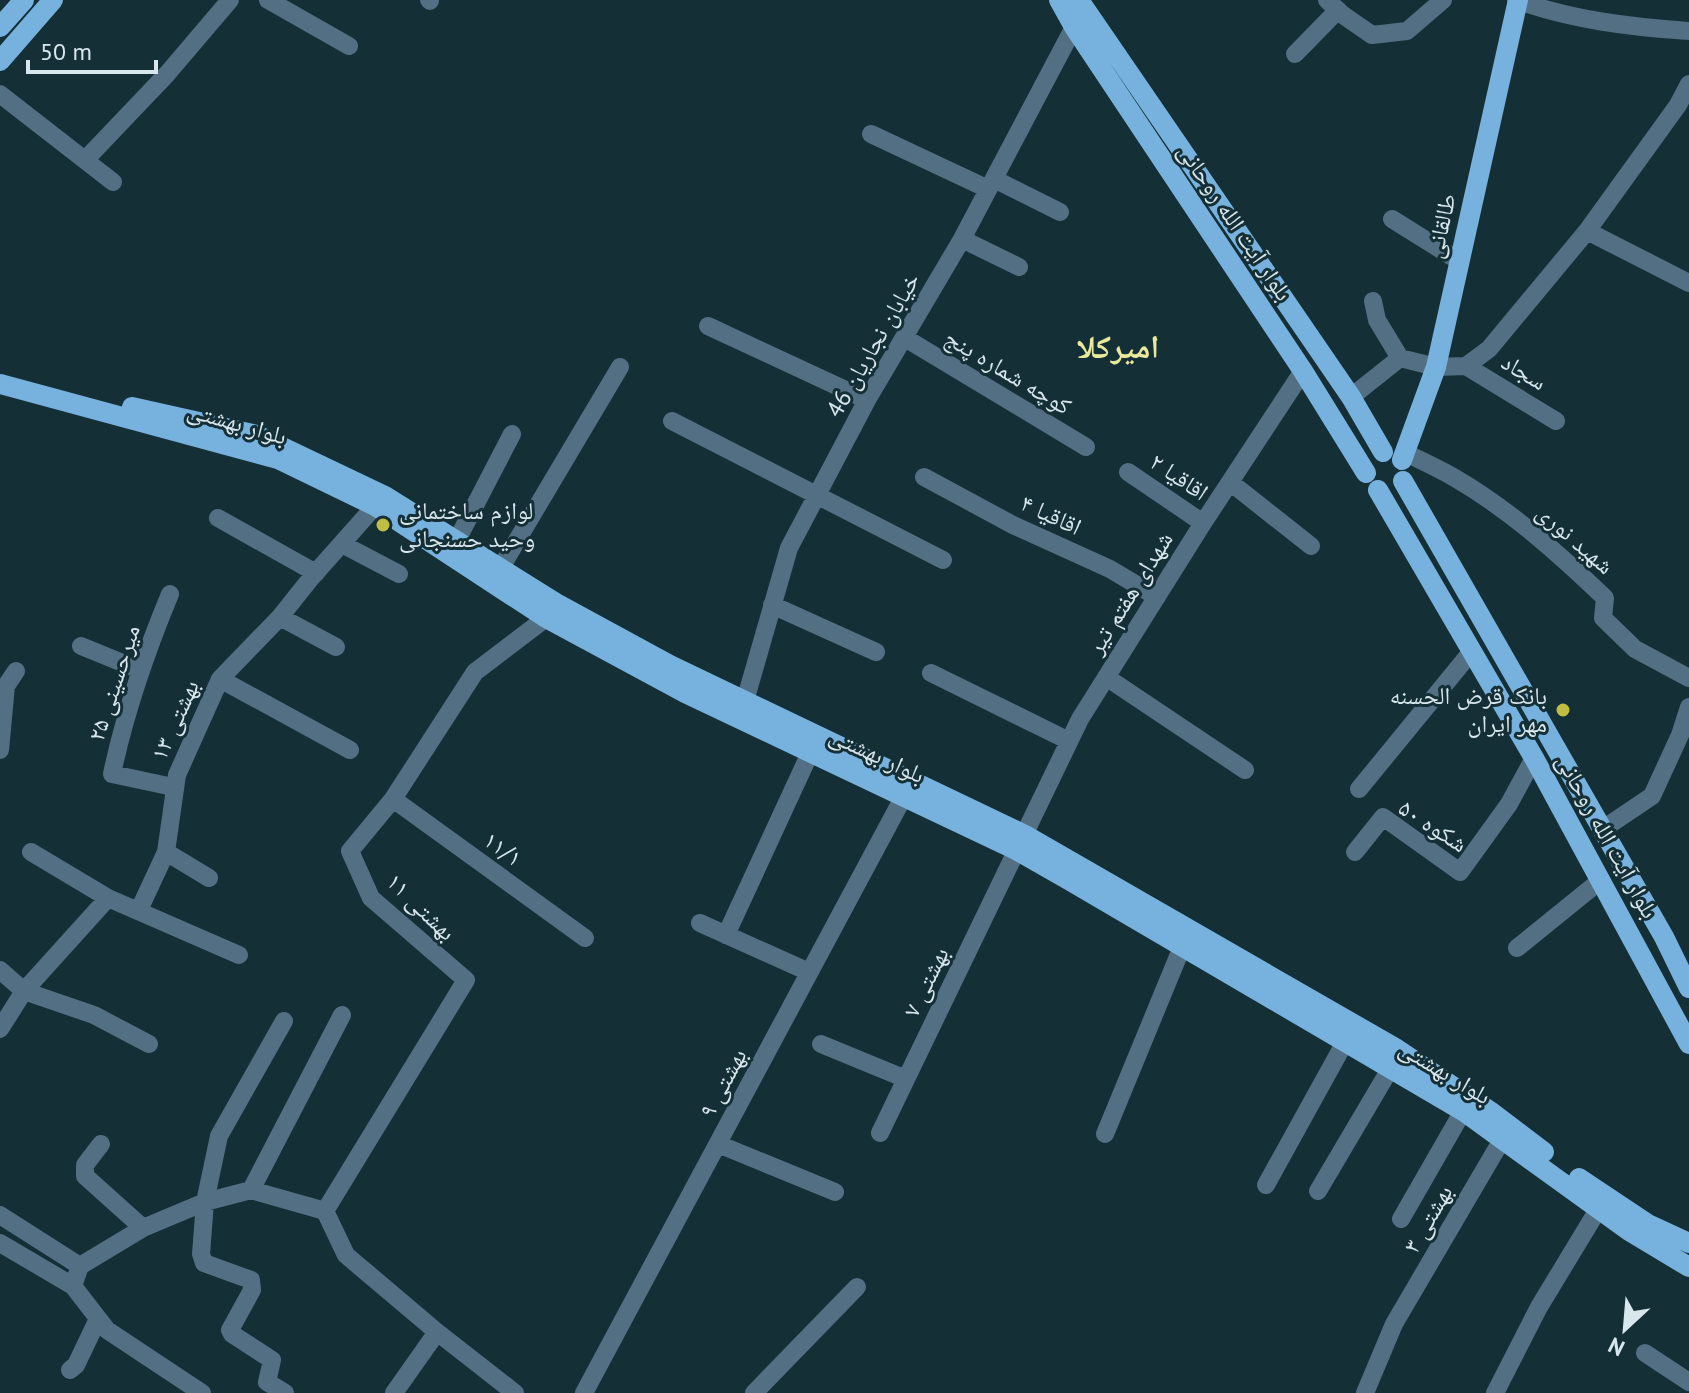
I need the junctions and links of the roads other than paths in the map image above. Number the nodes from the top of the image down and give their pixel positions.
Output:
1 (24, 0) edge
2 (53, 0) edge
3 (230, 0) edge
4 (268, 0) edge
5 (1059, 0) edge
6 (1079, 0) edge
7 (1443, 0) edge
8 (1517, 0) edge
9 (1332, 5) edge
10 (0, 27) edge
11 (1074, 27) junction
12 (1689, 31) edge
13 (349, 46) dead end
14 (1295, 54) dead end
15 (0, 61) edge
16 (1689, 84) edge
17 (0, 94) edge
18 (871, 134) dead end
19 (86, 159) junction
20 (113, 182) dead end
21 (991, 184) junction
22 (1060, 212) dead end
23 (1392, 219) dead end
24 (1587, 231) junction
25 (962, 239) junction
26 (1459, 261) junction
27 (1019, 267) dead end
28 (1689, 283) edge
29 (1373, 301) dead end
30 (708, 326) dead end
31 (905, 338) junction
32 (1400, 358) junction
33 (1466, 366) junction
34 (620, 367) dead end
35 (1436, 367) junction
36 (1303, 371) junction
37 (0, 372) edge
38 (0, 384) edge
39 (1351, 397) junction
40 (867, 400) junction
41 (672, 421) dead end
42 (1556, 421) dead end
43 (512, 434) dead end
44 (1086, 447) dead end
45 (1398, 462) junction
46 (1128, 472) dead end
47 (924, 477) dead end
48 (1372, 481) junction
49 (1230, 482) junction
50 (818, 494) junction
51 (375, 506) junction
52 (218, 518) dead end
53 (1203, 523) junction
54 (456, 542) junction
55 (342, 544) junction
56 (1311, 546) dead end
57 (943, 560) dead end
58 (500, 569) junction
59 (316, 573) junction
60 (399, 574) dead end
61 (170, 594) dead end
62 (1157, 597) junction
63 (772, 605) junction
64 (280, 617) junction
65 (546, 618) junction
66 (81, 646) dead end
67 (336, 647) dead end
68 (1472, 651) junction
69 (876, 652) dead end
70 (140, 670) junction
71 (931, 673) dead end
72 (1106, 677) junction
73 (1689, 678) edge
74 (220, 679) junction
75 (7, 680) edge
76 (1689, 707) edge
77 (741, 709) junction
78 (1069, 741) junction
79 (0, 750) edge
80 (350, 750) dead end
81 (810, 753) junction
82 (1534, 758) junction
83 (1245, 770) dead end
84 (173, 787) junction
85 (1359, 789) dead end
86 (904, 796) junction
87 (393, 799) junction
88 (1603, 829) junction
89 (1020, 843) junction
90 (31, 852) dead end
91 (166, 852) junction
92 (1355, 852) dead end
93 (209, 878) dead end
94 (1601, 880) junction
95 (108, 898) junction
96 (139, 910) junction
97 (700, 923) dead end
98 (726, 935) junction
99 (585, 938) dead end
100 (1182, 947) junction
101 (1517, 948) dead end
102 (239, 955) dead end
103 (0, 970) edge
104 (809, 972) junction
105 (1249, 975) junction
106 (1689, 988) edge
107 (24, 991) junction
108 (342, 1015) dead end
109 (284, 1021) dead end
110 (0, 1029) edge
111 (1345, 1042) junction
112 (149, 1044) dead end
113 (821, 1044) dead end
114 (1689, 1044) edge
115 (1390, 1069) junction
116 (906, 1079) junction
117 (1463, 1111) junction
118 (880, 1133) dead end
119 (1105, 1134) dead end
120 (1503, 1138) junction
121 (101, 1144) dead end
122 (718, 1144) junction
123 (1545, 1161) junction
124 (1266, 1185) dead end
125 (251, 1190) junction
126 (1318, 1191) dead end
127 (835, 1192) dead end
128 (205, 1202) junction
129 (1599, 1208) junction
130 (325, 1211) junction
131 (0, 1215) edge
132 (1401, 1219) dead end
133 (143, 1228) junction
134 (0, 1243) edge
135 (1689, 1243) edge
136 (80, 1266) junction
137 (1689, 1267) edge
138 (73, 1286) junction
139 (857, 1287) dead end
140 (98, 1319) junction
141 (437, 1332) junction
142 (1645, 1353) dead end
143 (70, 1370) dead end
144 (1689, 1382) edge
145 (202, 1393) edge
146 (285, 1393) edge
147 (394, 1393) edge
148 (515, 1393) edge
149 (584, 1393) edge
150 (754, 1393) edge
151 (1365, 1393) edge
152 (1495, 1393) edge

1 - 10 main road
2 - 15 main road
3 - 19 street
4 - 13 street
5 - 11 main road, بلوار آیت الله روحانی
6 - 39 main road, بلوار آیت الله روحانی
7 - 9 street
8 - 12 street
8 - 26 main road, طالقانی
9 - 14 street
11 - 21 street, خیابان نجاریان 46
11 - 36 main road, بلوار آیت الله روحانی
16 - 24 street
17 - 19 street
18 - 21 street
19 - 20 street
21 - 22 street
21 - 25 street, خیابان نجاریان 46
23 - 26 street
24 - 28 street
24 - 33 street
25 - 27 street
25 - 31 street, خیابان نجاریان 46
26 - 35 main road, طالقانی
29 - 32 street
30 - 40 street
31 - 40 street, خیابان نجاریان 46
31 - 44 street, کوچه شماره پنج
32 - 35 street
32 - 39 street
33 - 35 street
33 - 42 street, سجاد
34 - 58 street
35 - 45 main road, طالقانی
36 - 48 main road, بلوار آیت الله روحانی
36 - 49 street, شهدای هفتم تیر
37 - 54 main road, بلوار بهشتی
38 - 51 main road, بلوار بهشتی
39 - 45 main road, بلوار آیت الله روحانی
40 - 50 street, خیابان نجاریان 46
41 - 50 street
43 - 54 street
45 - 48 main road, طالقانی
45 - 48 main road
45 - 73 street, شهید نوری
45 - 88 main road, بلوار آیت الله روحانی
46 - 53 street, اقاقیا ۲
47 - 62 street, اقاقیا ۴
48 - 68 main road, بلوار آیت الله روحانی
49 - 53 street, شهدای هفتم تیر
49 - 56 street
50 - 57 street
50 - 63 street, خیابان نجاریان 46
51 - 55 street, بهشتی ۱۳
51 - 65 main road, بلوار بهشتی
52 - 59 street
53 - 62 street, شهدای هفتم تیر
54 - 58 main road, بلوار بهشتی
55 - 59 street, بهشتی ۱۳
55 - 60 street
58 - 77 main road, بلوار بهشتی
59 - 64 street, بهشتی ۱۳
61 - 70 street, میرحسینی ۲۵
62 - 72 street, شهدای هفتم تیر
63 - 69 street
63 - 77 street, خیابان نجاریان 46
64 - 67 street
64 - 74 street, بهشتی ۱۳
65 - 77 main road, بلوار بهشتی
65 - 87 street, بهشتی ۱۱
66 - 70 street
68 - 82 main road, بلوار آیت الله روحانی
68 - 85 street
70 - 84 street, میرحسینی ۲۵
71 - 78 street
72 - 78 street, شهدای هفتم تیر
72 - 83 street
74 - 80 street
74 - 84 street, بهشتی ۱۳
75 - 79 street
76 - 88 street
77 - 81 main road, بلوار بهشتی
77 - 89 main road, بلوار بهشتی
78 - 89 street, شهدای هفتم تیر
81 - 86 main road, بلوار بهشتی
81 - 98 street
82 - 92 street, شکوه ۵۰
82 - 94 main road, بلوار آیت الله روحانی
84 - 91 street, بهشتی ۱۳
86 - 89 main road, بلوار بهشتی
86 - 104 street, بهشتی ۹
87 - 99 street, ۱۱/۱
87 - 130 street, بهشتی ۱۱
88 - 106 main road, بلوار آیت الله روحانی
89 - 100 main road, بلوار بهشتی
89 - 105 main road, بلوار بهشتی
89 - 116 street, بهشتی ۷
90 - 95 street
91 - 93 street
91 - 96 street, بهشتی ۱۳
94 - 101 street
94 - 114 main road, بلوار آیت الله روحانی
95 - 96 street
95 - 107 street
96 - 102 street
97 - 98 street
98 - 104 street
100 - 105 main road, بلوار بهشتی
100 - 119 street
103 - 107 street
104 - 122 street, بهشتی ۹
105 - 111 main road, بلوار بهشتی
105 - 123 main road, بلوار بهشتی
107 - 110 street
107 - 112 street
108 - 125 street
109 - 128 street
111 - 115 main road, بلوار بهشتی
111 - 124 street
113 - 116 street
115 - 117 main road, بلوار بهشتی
115 - 126 street
116 - 118 street, بهشتی ۷
117 - 120 main road, بلوار بهشتی
117 - 132 street
120 - 123 main road, بلوار بهشتی
120 - 151 street, بهشتی ۳
121 - 133 street
122 - 127 street
122 - 149 street, بهشتی ۹
123 - 129 main road, بلوار بهشتی
123 - 135 main road, بلوار بهشتی
125 - 128 street
125 - 130 street
128 - 133 street
128 - 146 street
129 - 137 main road, بلوار بهشتی
129 - 152 street
130 - 141 street
131 - 136 street
133 - 136 street
134 - 138 street
136 - 138 street
138 - 140 street
139 - 150 street
140 - 143 street
140 - 145 street
141 - 147 street
141 - 148 street
142 - 144 street

